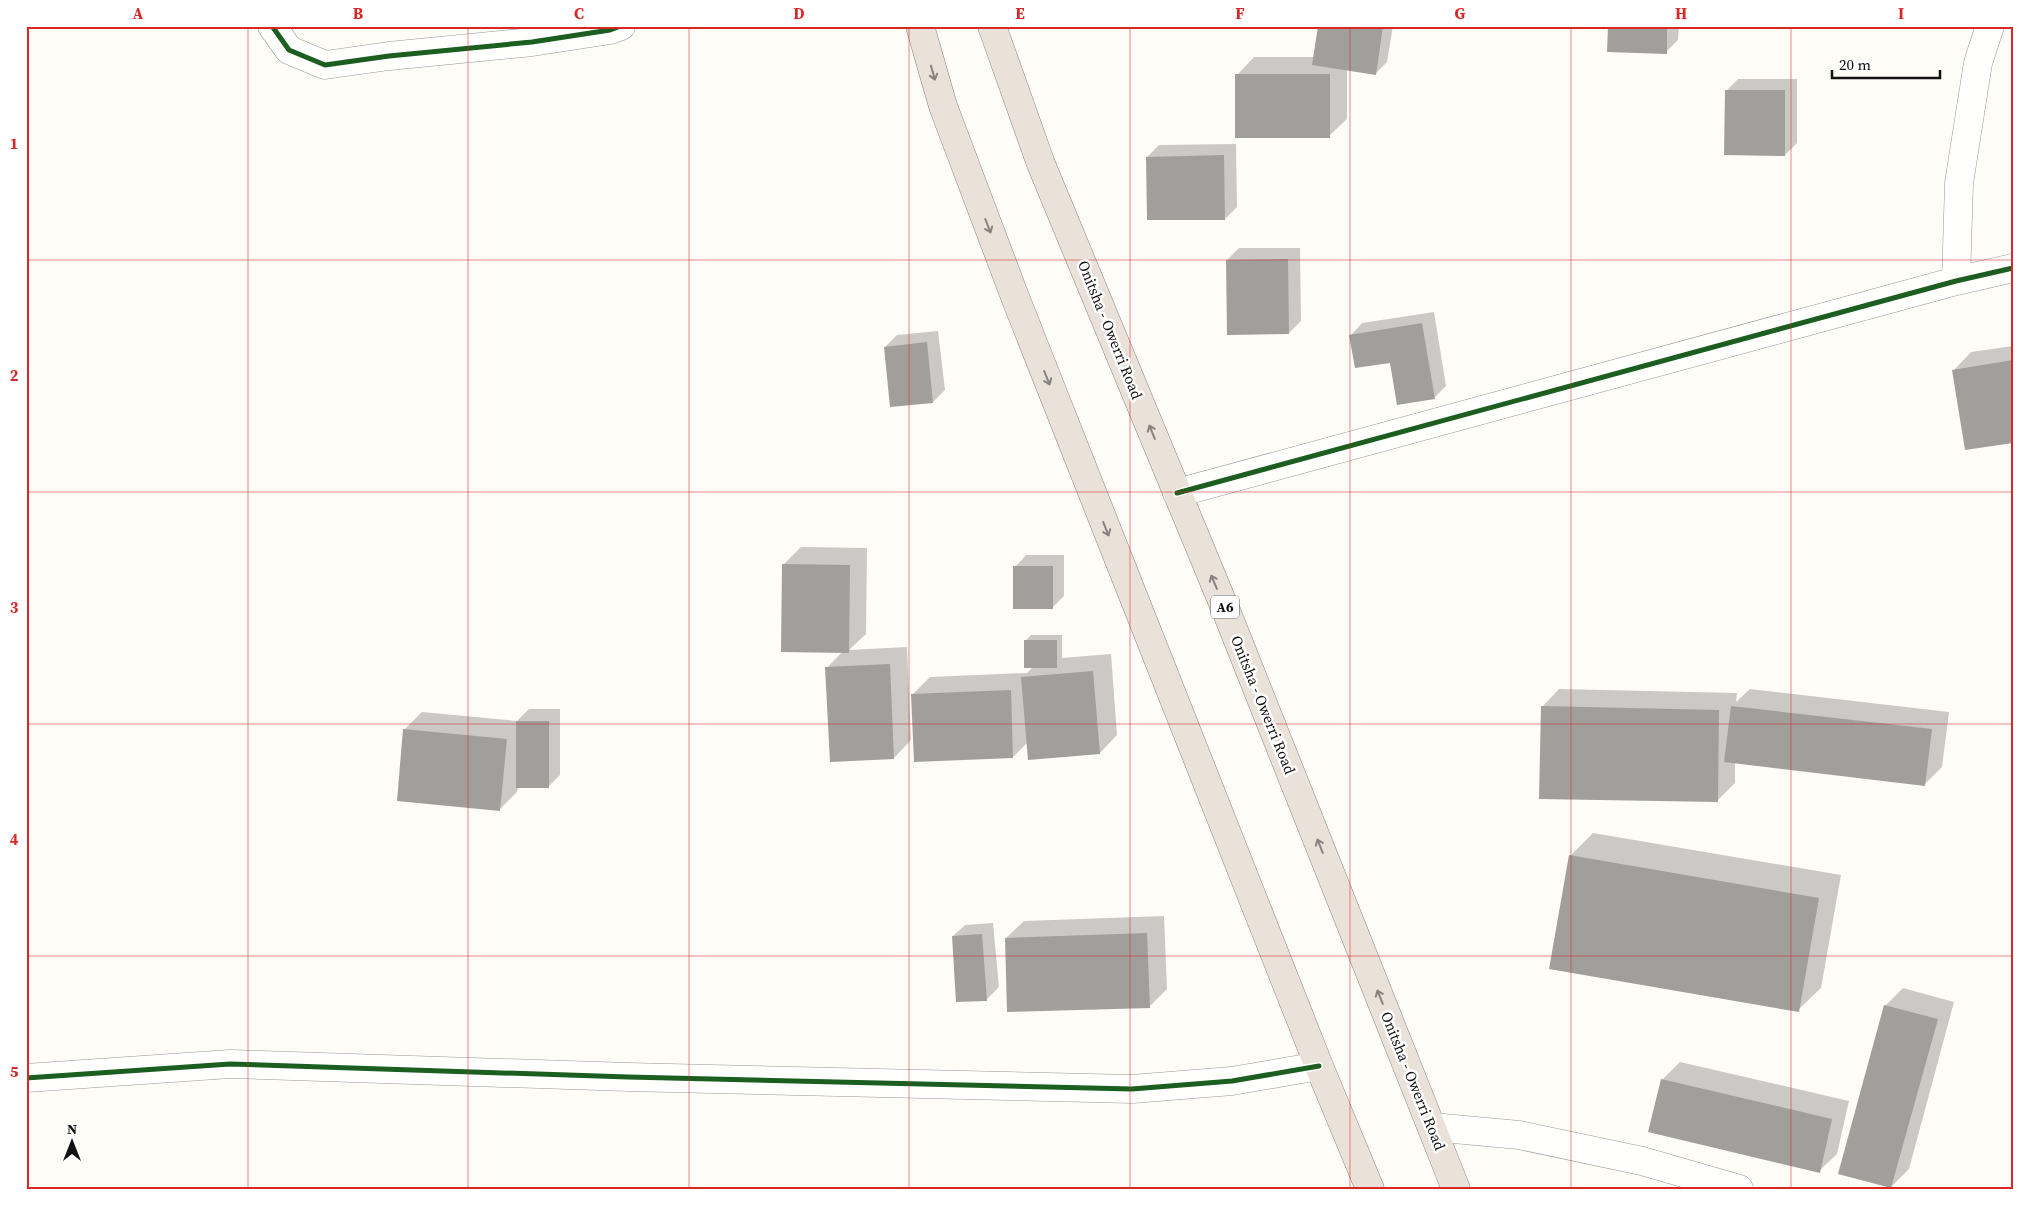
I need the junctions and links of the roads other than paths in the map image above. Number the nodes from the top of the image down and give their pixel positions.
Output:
1 (272, 26) edge
2 (621, 26) edge
3 (920, 26) edge
4 (992, 26) edge
5 (1990, 26) edge
6 (2013, 268) edge
7 (1956, 282) junction
8 (1177, 493) junction
9 (1319, 1066) junction
10 (26, 1078) edge
11 (1432, 1127) junction
12 (1370, 1189) edge
13 (1456, 1189) edge
14 (1738, 1189) edge

1 - 2 street
3 -> 9 highway
8 -> 4 highway, Onitsha - Owerri Road / A6
5 - 7 street
6 - 7 street
7 - 8 street
11 -> 8 highway, Onitsha - Owerri Road / A6
9 - 10 street
9 - 12 highway
11 - 13 highway, Onitsha - Owerri Road / A6
11 - 14 street

